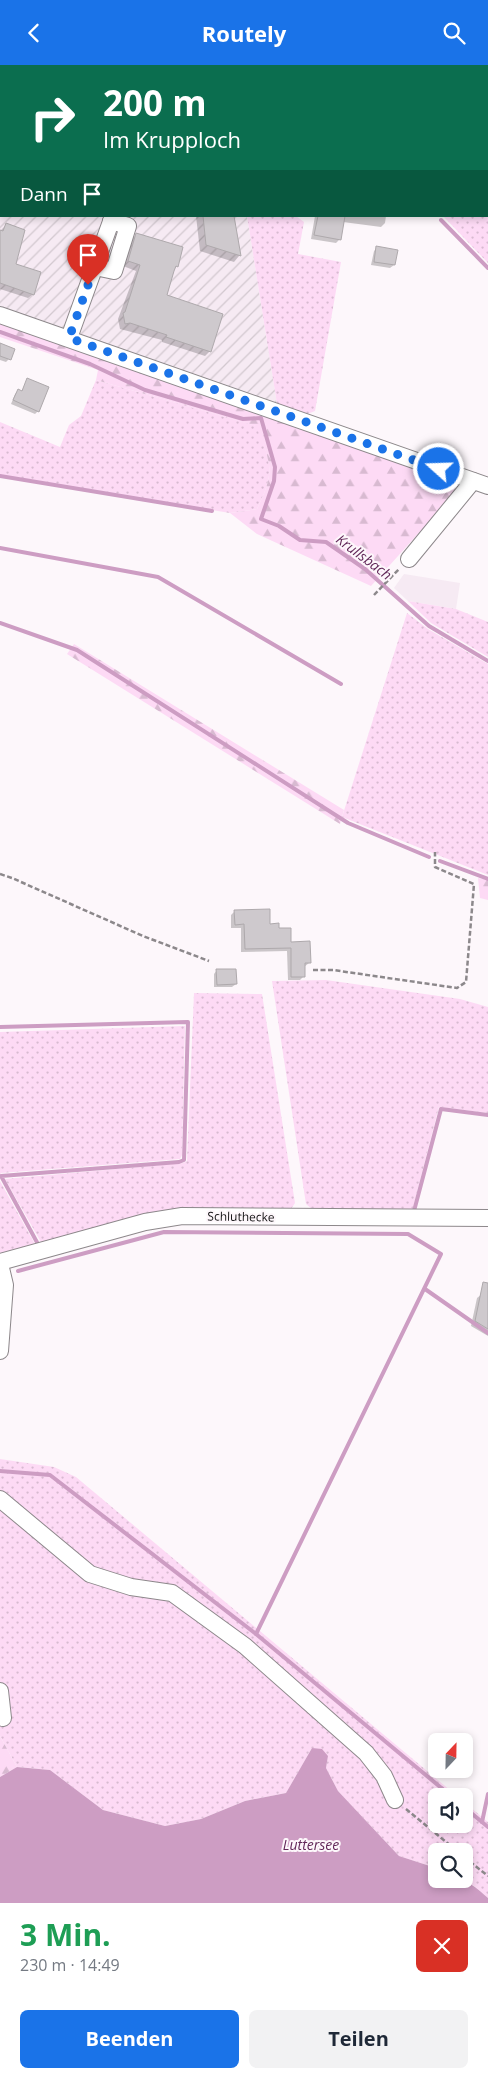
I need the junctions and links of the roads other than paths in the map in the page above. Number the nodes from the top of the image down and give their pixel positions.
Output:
1 (112, 218) edge
2 (0, 315) edge
3 (69, 338) junction
4 (481, 484) edge
5 (409, 559) road end
6 (488, 1218) edge
7 (0, 1263) edge
8 (0, 1351) edge
9 (0, 1499) edge
10 (0, 1691) edge
11 (2, 1718) dead end
12 (395, 1800) road end

1 - 3 street
2 - 3 street
3 - 4 street
4 - 5 street
6 - 7 street, Schluthecke
7 - 8 street
9 - 12 street
10 - 11 street

